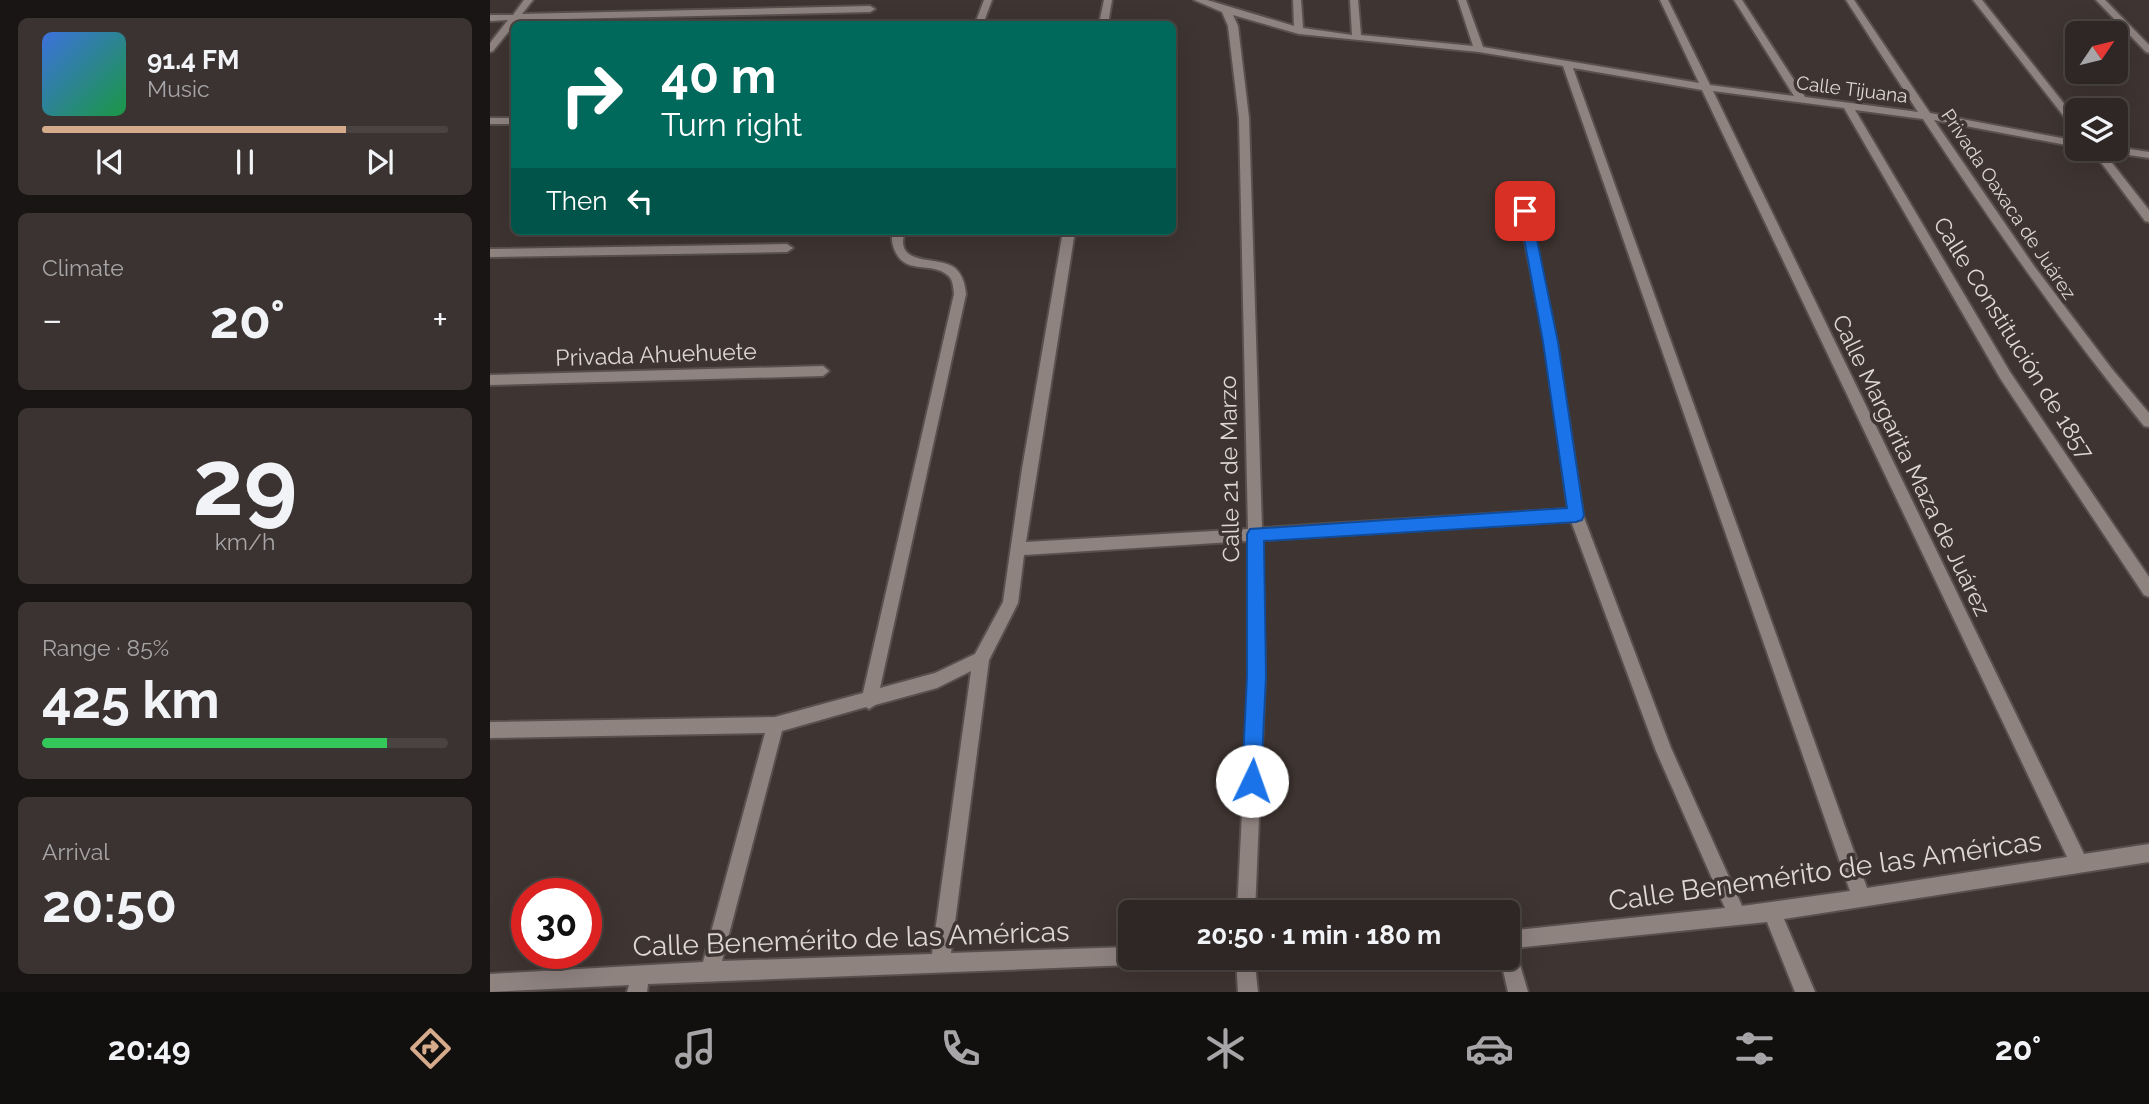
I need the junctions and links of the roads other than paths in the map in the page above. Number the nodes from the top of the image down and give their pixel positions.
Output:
1 (529, 0) edge
2 (988, 0) edge
3 (1108, 0) edge
4 (1198, 0) edge
5 (1297, 0) edge
6 (1354, 0) edge
7 (1462, 0) edge
8 (1664, 0) edge
9 (1738, 0) edge
10 (1850, 0) edge
11 (1976, 0) edge
12 (2100, 0) edge
13 (870, 9) dead end
14 (1226, 10) junction
15 (490, 18) edge
16 (515, 18) junction
17 (513, 21) edge
18 (980, 21) edge
19 (1104, 21) edge
20 (511, 23) edge
21 (1299, 30) junction
22 (1357, 38) junction
23 (490, 49) edge
24 (1479, 49) junction
25 (2149, 50) edge
26 (1567, 64) junction
27 (1704, 87) junction
28 (1802, 100) junction
29 (1848, 106) junction
30 (2065, 110) edge
31 (1927, 116) junction
32 (490, 121) edge
33 (511, 121) edge
34 (2065, 142) edge
35 (2128, 152) edge
36 (2149, 155) edge
37 (2105, 161) edge
38 (1525, 211) dead end
39 (2149, 218) edge
40 (897, 235) edge
41 (1068, 235) edge
42 (786, 248) dead end
43 (490, 253) edge
44 (823, 371) dead end
45 (490, 380) edge
46 (2149, 422) edge
47 (1576, 515) junction
48 (1255, 534) junction
49 (1018, 549) junction
50 (2149, 590) edge
51 (981, 659) junction
52 (869, 701) junction
53 (775, 725) junction
54 (490, 730) edge
55 (2149, 853) edge
56 (2078, 863) junction
57 (1862, 898) junction
58 (1247, 900) edge
59 (1772, 912) junction
60 (1738, 916) junction
61 (1520, 939) edge
62 (1118, 956) edge
63 (940, 962) junction
64 (1246, 970) edge
65 (1512, 970) edge
66 (710, 971) junction
67 (490, 983) edge
68 (638, 984) edge
69 (1248, 992) edge
70 (1518, 992) edge
71 (1805, 992) edge

1 - 16 street
2 - 18 street
3 - 19 street
4 - 14 street, Calle Tijuana
5 - 21 street
6 - 22 street
7 - 24 street
8 - 27 street, Calle Margarita Maza de Juárez
9 - 28 street
10 - 31 street, Privada Oaxaca de Juárez
11 - 30 street
12 - 25 street
13 - 16 street
14 - 21 street, Calle Tijuana
14 - 48 street, Calle 21 de Marzo
15 - 16 street
16 - 17 street
20 - 23 street
21 - 22 street, Calle Tijuana
22 - 24 street, Calle Tijuana
24 - 26 street, Calle Tijuana
26 - 27 street, Calle Tijuana
26 - 57 street
27 - 28 street, Calle Tijuana
27 - 56 street, Calle Margarita Maza de Juárez
28 - 29 street, Calle Tijuana
29 - 31 street, Calle Tijuana
29 - 50 street, Calle Constitución de 1857
31 - 34 street, Calle Tijuana
31 - 46 street, Privada Oaxaca de Juárez
32 - 33 street
35 - 36 street
37 - 39 street
38 - 47 street
40 - 52 street
41 - 49 street
42 - 43 street
44 - 45 street, Privada Ahuehuete
47 - 48 street
47 - 60 street
48 - 49 street
48 - 58 street, Calle 21 de Marzo
49 - 51 street
51 - 52 street
51 - 63 street
52 - 53 street
53 - 54 street
53 - 66 street
55 - 56 street, Calle Benemérito de las Américas
56 - 57 street, Calle Benemérito de las Américas
57 - 59 street, Calle Benemérito de las Américas
59 - 60 street, Calle Benemérito de las Américas
59 - 71 street
60 - 61 street, Calle Benemérito de las Américas
62 - 63 street, Calle Benemérito de las Américas
63 - 66 street, Calle Benemérito de las Américas
64 - 69 street
65 - 70 street
66 - 68 street, Calle Benemérito de las Américas
67 - 68 street, Calle Benemérito de las Américas

